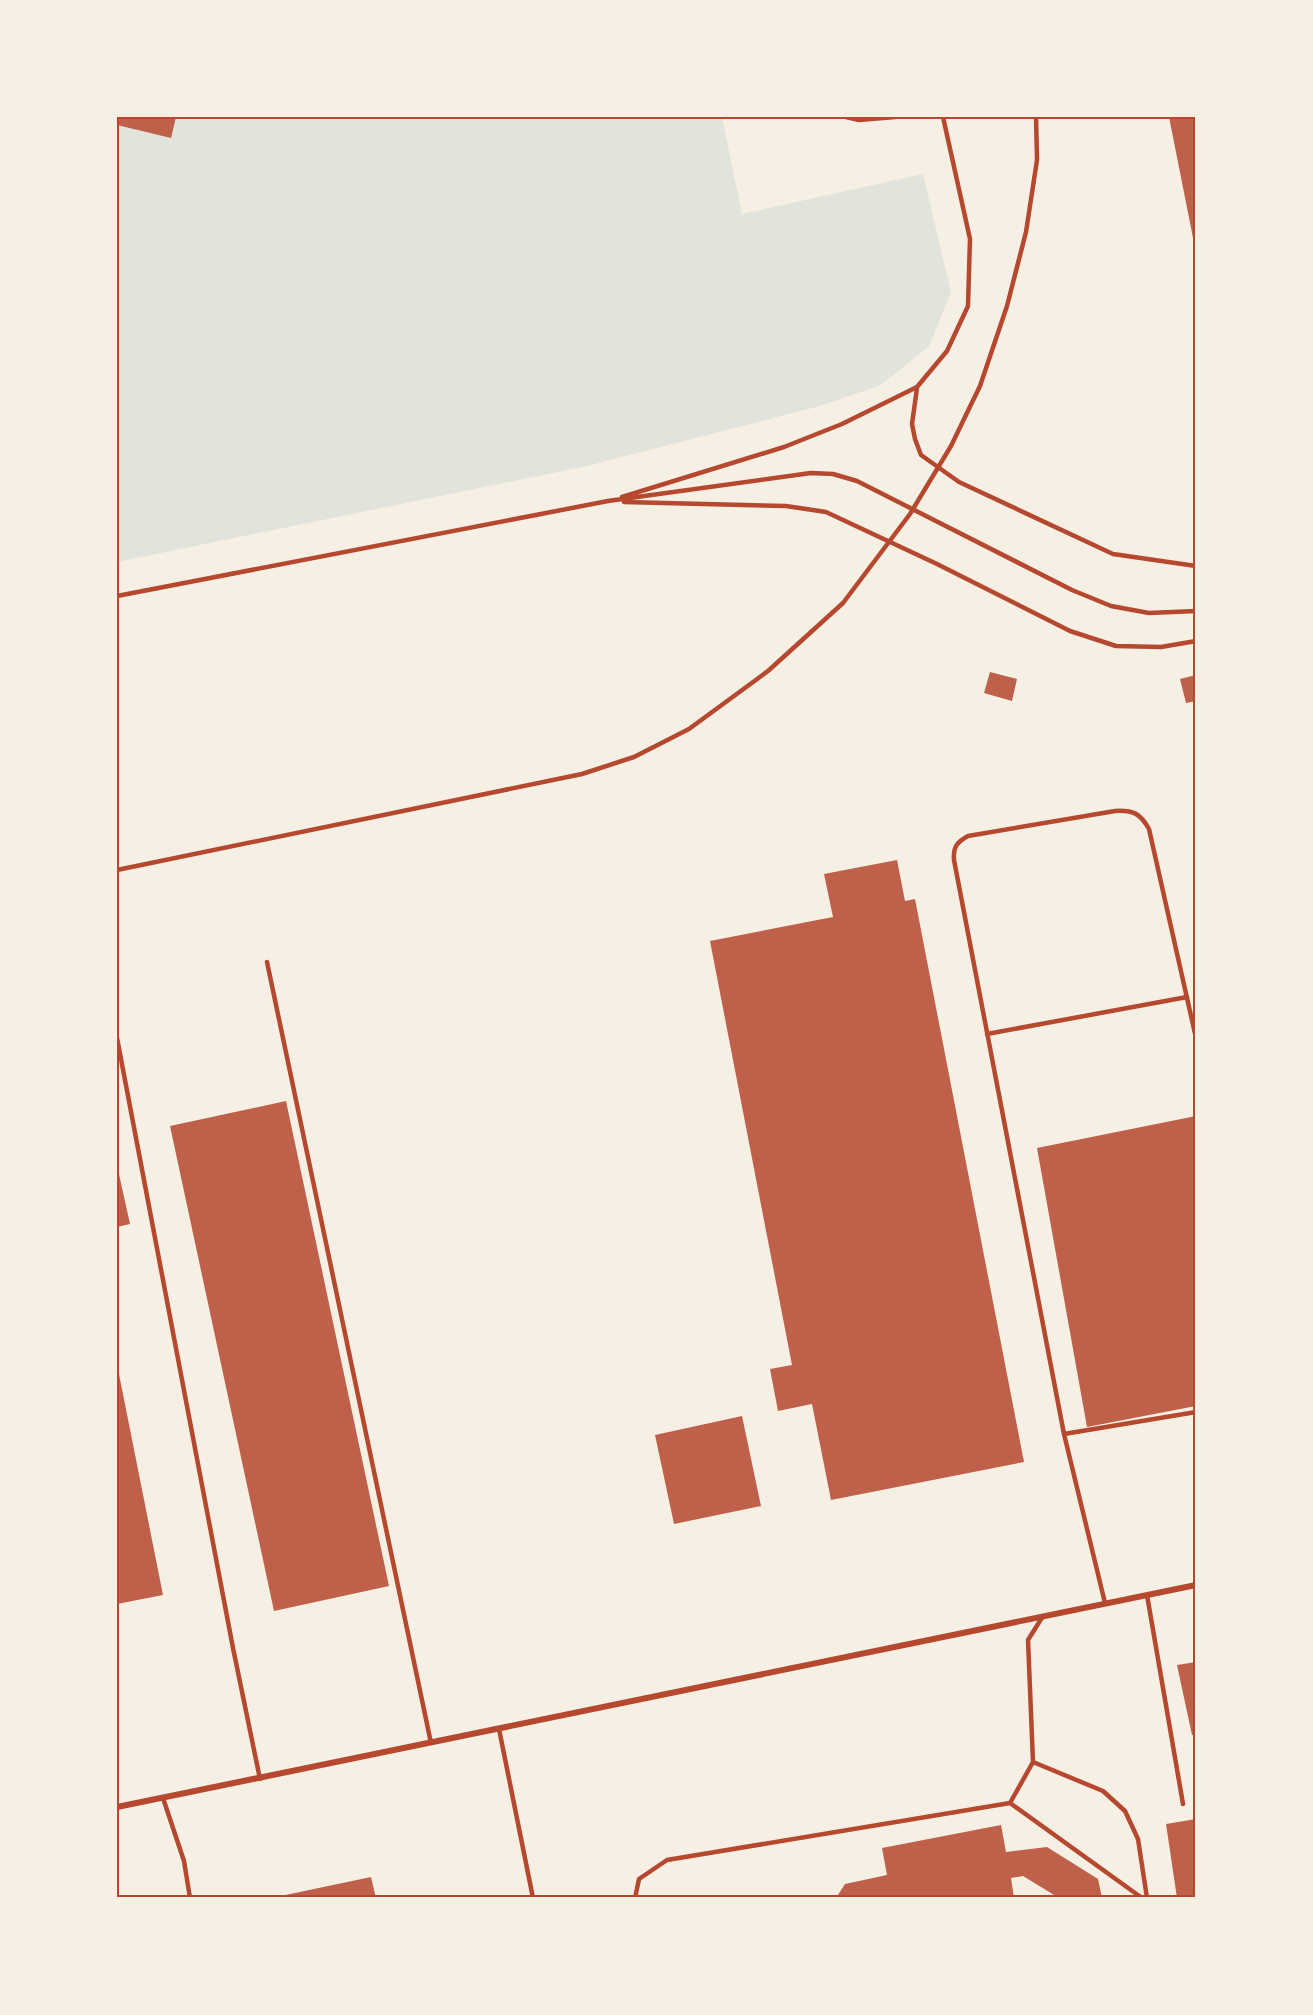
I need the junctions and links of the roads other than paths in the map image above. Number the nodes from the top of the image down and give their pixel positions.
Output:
1 (846, 117) edge
2 (895, 117) edge
3 (944, 117) edge
4 (1036, 117) edge
5 (917, 387) junction
6 (608, 501) junction
7 (1196, 566) edge
8 (117, 596) edge
9 (1196, 611) edge
10 (1196, 641) edge
11 (117, 870) edge
12 (267, 962) dead end
13 (1187, 997) junction
14 (987, 1034) junction
15 (117, 1038) edge
16 (1196, 1038) edge
17 (1196, 1412) edge
18 (1064, 1434) junction
19 (1196, 1585) edge
20 (1147, 1595) junction
21 (1105, 1603) junction
22 (1043, 1616) junction
23 (499, 1729) junction
24 (431, 1743) junction
25 (1033, 1762) junction
26 (260, 1779) junction
27 (163, 1798) junction
28 (1010, 1803) junction
29 (1183, 1804) dead end
30 (117, 1807) edge
31 (190, 1898) edge
32 (533, 1898) edge
33 (635, 1898) edge
34 (1142, 1898) edge
35 (1147, 1898) edge

1 - 2 lane
3 - 5 lane
4 - 11 lane
5 - 6 lane
5 - 7 lane
6 - 8 lane
6 - 9 lane
6 - 10 lane
12 - 24 lane
13 - 14 lane
13 - 14 lane
13 - 16 lane
14 - 18 lane
15 - 26 lane
17 - 18 lane
18 - 21 lane
19 - 20 street
20 - 21 street
20 - 29 lane
21 - 22 street
22 - 23 street
22 - 25 lane
23 - 24 street
23 - 32 lane
24 - 26 street
25 - 28 lane
25 - 35 lane
26 - 27 street
27 - 30 street
27 - 31 lane
28 - 33 lane
28 - 34 lane

